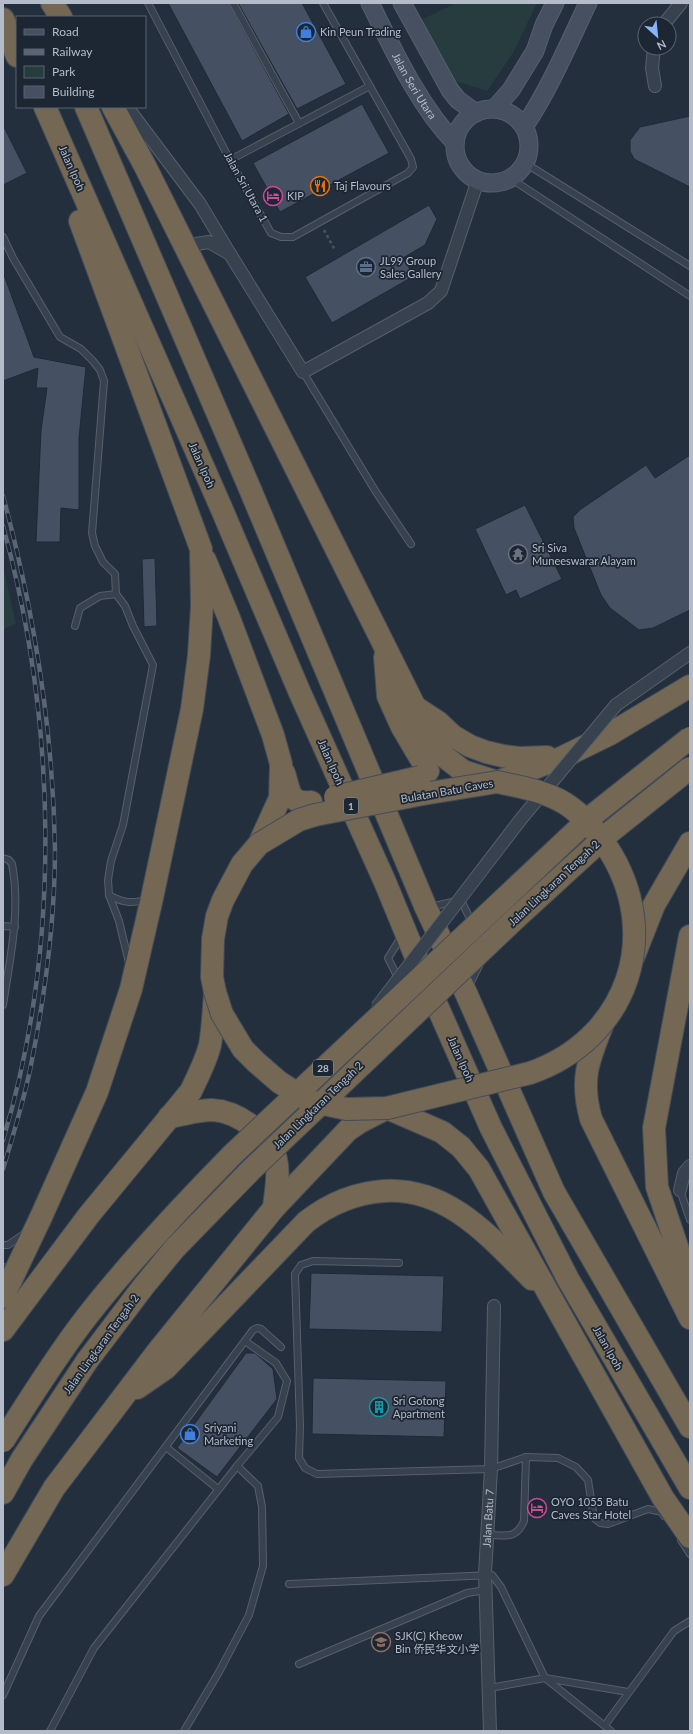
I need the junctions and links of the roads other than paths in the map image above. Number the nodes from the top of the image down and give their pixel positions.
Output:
1 (41, 3) edge
2 (52, 3) edge
3 (148, 3) edge
4 (233, 3) edge
5 (323, 3) edge
6 (370, 3) edge
7 (402, 3) edge
8 (555, 3) edge
9 (588, 3) edge
10 (681, 3) edge
11 (3, 12) edge
12 (47, 16) edge
13 (60, 16) edge
14 (670, 16) edge
15 (3, 19) edge
16 (16, 42) edge
17 (16, 53) edge
18 (653, 56) edge
19 (370, 86) junction
20 (655, 86) dead end
21 (36, 108) edge
22 (45, 108) edge
23 (86, 108) edge
24 (114, 108) edge
25 (128, 108) edge
26 (494, 109) junction
27 (476, 113) junction
28 (299, 123) junction
29 (524, 127) junction
30 (455, 143) junction
31 (230, 160) junction
32 (525, 163) junction
33 (510, 178) junction
34 (478, 180) junction
35 (3, 237) edge
36 (230, 254) junction
37 (190, 258) junction
38 (690, 266) edge
39 (690, 296) edge
40 (304, 372) junction
41 (411, 544) dead end
42 (201, 549) junction
43 (116, 594) junction
44 (75, 626) dead end
45 (384, 644) junction
46 (690, 653) edge
47 (690, 686) edge
48 (416, 707) junction
49 (690, 738) edge
50 (561, 758) junction
51 (281, 764) junction
52 (690, 768) edge
53 (497, 782) junction
54 (690, 843) edge
55 (259, 844) junction
56 (3, 858) edge
57 (109, 895) junction
58 (152, 898) junction
59 (426, 908) junction
60 (3, 926) edge
61 (15, 927) junction
62 (405, 931) junction
63 (478, 936) dead end
64 (690, 936) edge
65 (482, 944) dead end
66 (631, 965) junction
67 (131, 989) junction
68 (215, 992) junction
69 (466, 993) junction
70 (410, 1002) dead end
71 (3, 1005) edge
72 (412, 1008) dead end
73 (439, 1010) junction
74 (602, 1026) junction
75 (350, 1042) junction
76 (387, 1108) junction
77 (169, 1117) junction
78 (690, 1166) edge
79 (680, 1190) joint
80 (274, 1208) junction
81 (41, 1218) junction
82 (690, 1220) edge
83 (3, 1245) edge
84 (399, 1263) dead end
85 (3, 1267) edge
86 (690, 1286) edge
87 (3, 1289) edge
88 (549, 1295) junction
89 (3, 1297) edge
90 (494, 1306) dead end
91 (690, 1318) edge
92 (3, 1330) edge
93 (245, 1340) junction
94 (281, 1347) dead end
95 (123, 1397) junction
96 (690, 1427) edge
97 (3, 1441) edge
98 (166, 1447) junction
99 (526, 1457) junction
100 (237, 1466) junction
101 (491, 1469) junction
102 (690, 1488) edge
103 (218, 1489) junction
104 (3, 1493) edge
105 (670, 1524) dead end
106 (488, 1535) junction
107 (684, 1537) edge
108 (690, 1554) edge
109 (486, 1574) junction
110 (3, 1575) edge
111 (289, 1584) dead end
112 (486, 1590) junction
113 (690, 1621) edge
114 (299, 1664) dead end
115 (545, 1678) junction
116 (490, 1688) junction
117 (628, 1692) junction
118 (3, 1695) edge
119 (605, 1725) junction
120 (50, 1731) edge
121 (184, 1731) edge
122 (490, 1731) edge
123 (611, 1731) edge

1 - 12 highway
2 - 13 highway
3 - 31 lane, Jalan Sri Utara 1
4 - 28 lane
5 - 19 lane, Jalan Sri Utara 1
6 - 30 street, Jalan Seri Utara
7 - 27 street
8 - 26 street
9 - 29 street
10 - 14 street
11 - 16 highway
15 - 17 highway
18 - 20 street
19 - 28 lane
19 - 31 lane, Jalan Sri Utara 1
21 - 42 highway
22 - 62 highway, Jalan Ipoh / 1
23 - 59 highway
24 - 37 highway
25 - 36 street
26 - 27 street
26 - 29 street
27 - 30 street
28 - 31 lane
29 - 32 street
30 - 34 street
32 - 33 street
32 - 38 lane
33 - 34 street
33 - 39 lane
34 - 40 street
35 - 43 lane
36 - 37 street
36 - 40 street
37 - 45 highway
40 - 41 lane
42 - 51 highway
42 - 58 highway
43 - 44 lane
43 - 57 lane
45 - 48 highway
45 - 51 highway, bridge
46 - 75 street, bridge
47 - 50 highway
48 - 50 highway
48 - 53 highway
49 - 75 highway, 28, bridge
50 - 53 highway
51 - 55 highway
52 - 104 highway, Jalan Lingkaran Tengah 2 / 28, bridge
53 - 55 highway, Bulatan Batu Caves, bridge
53 - 66 highway, Bulatan Batu Caves, bridge
54 - 66 highway
55 - 68 highway, Bulatan Batu Caves, bridge
56 - 61 lane
57 - 58 lane
57 - 67 lane
58 - 67 highway
59 - 63 lane
59 - 69 highway
60 - 61 lane
61 - 71 lane
62 - 70 lane
62 - 73 highway, Jalan Ipoh / 1
64 - 86 highway
65 - 69 lane
66 - 74 highway, Bulatan Batu Caves, bridge
67 - 81 highway
68 - 76 highway, Bulatan Batu Caves, bridge
68 - 77 highway
69 - 96 highway
72 - 73 lane
73 - 102 highway, Jalan Ipoh / 1
74 - 76 highway, Bulatan Batu Caves, bridge
74 - 91 highway
75 - 97 highway, 28, bridge
76 - 80 highway
76 - 88 highway
77 - 80 highway
77 - 92 highway
78 - 79 street
79 - 82 lane
80 - 95 highway
81 - 83 lane
81 - 89 highway
84 - 101 lane
85 - 87 lane
88 - 95 highway
88 - 107 highway
90 - 101 street, Jalan Batu 7
93 - 94 lane
93 - 98 lane
93 - 100 lane
95 - 110 highway
98 - 103 lane
98 - 118 lane
99 - 101 lane
99 - 105 lane
99 - 106 lane
100 - 103 lane
100 - 121 lane
101 - 106 street, Jalan Batu 7
103 - 120 lane
106 - 109 street, Jalan Batu 7
107 - 108 lane
109 - 111 lane
109 - 112 street, Jalan Batu 7
109 - 115 lane
112 - 114 lane
112 - 116 street, Jalan Batu 7
113 - 117 lane
115 - 116 lane
115 - 117 lane
115 - 119 lane
116 - 122 street, Jalan Batu 7
117 - 119 lane
119 - 123 lane

